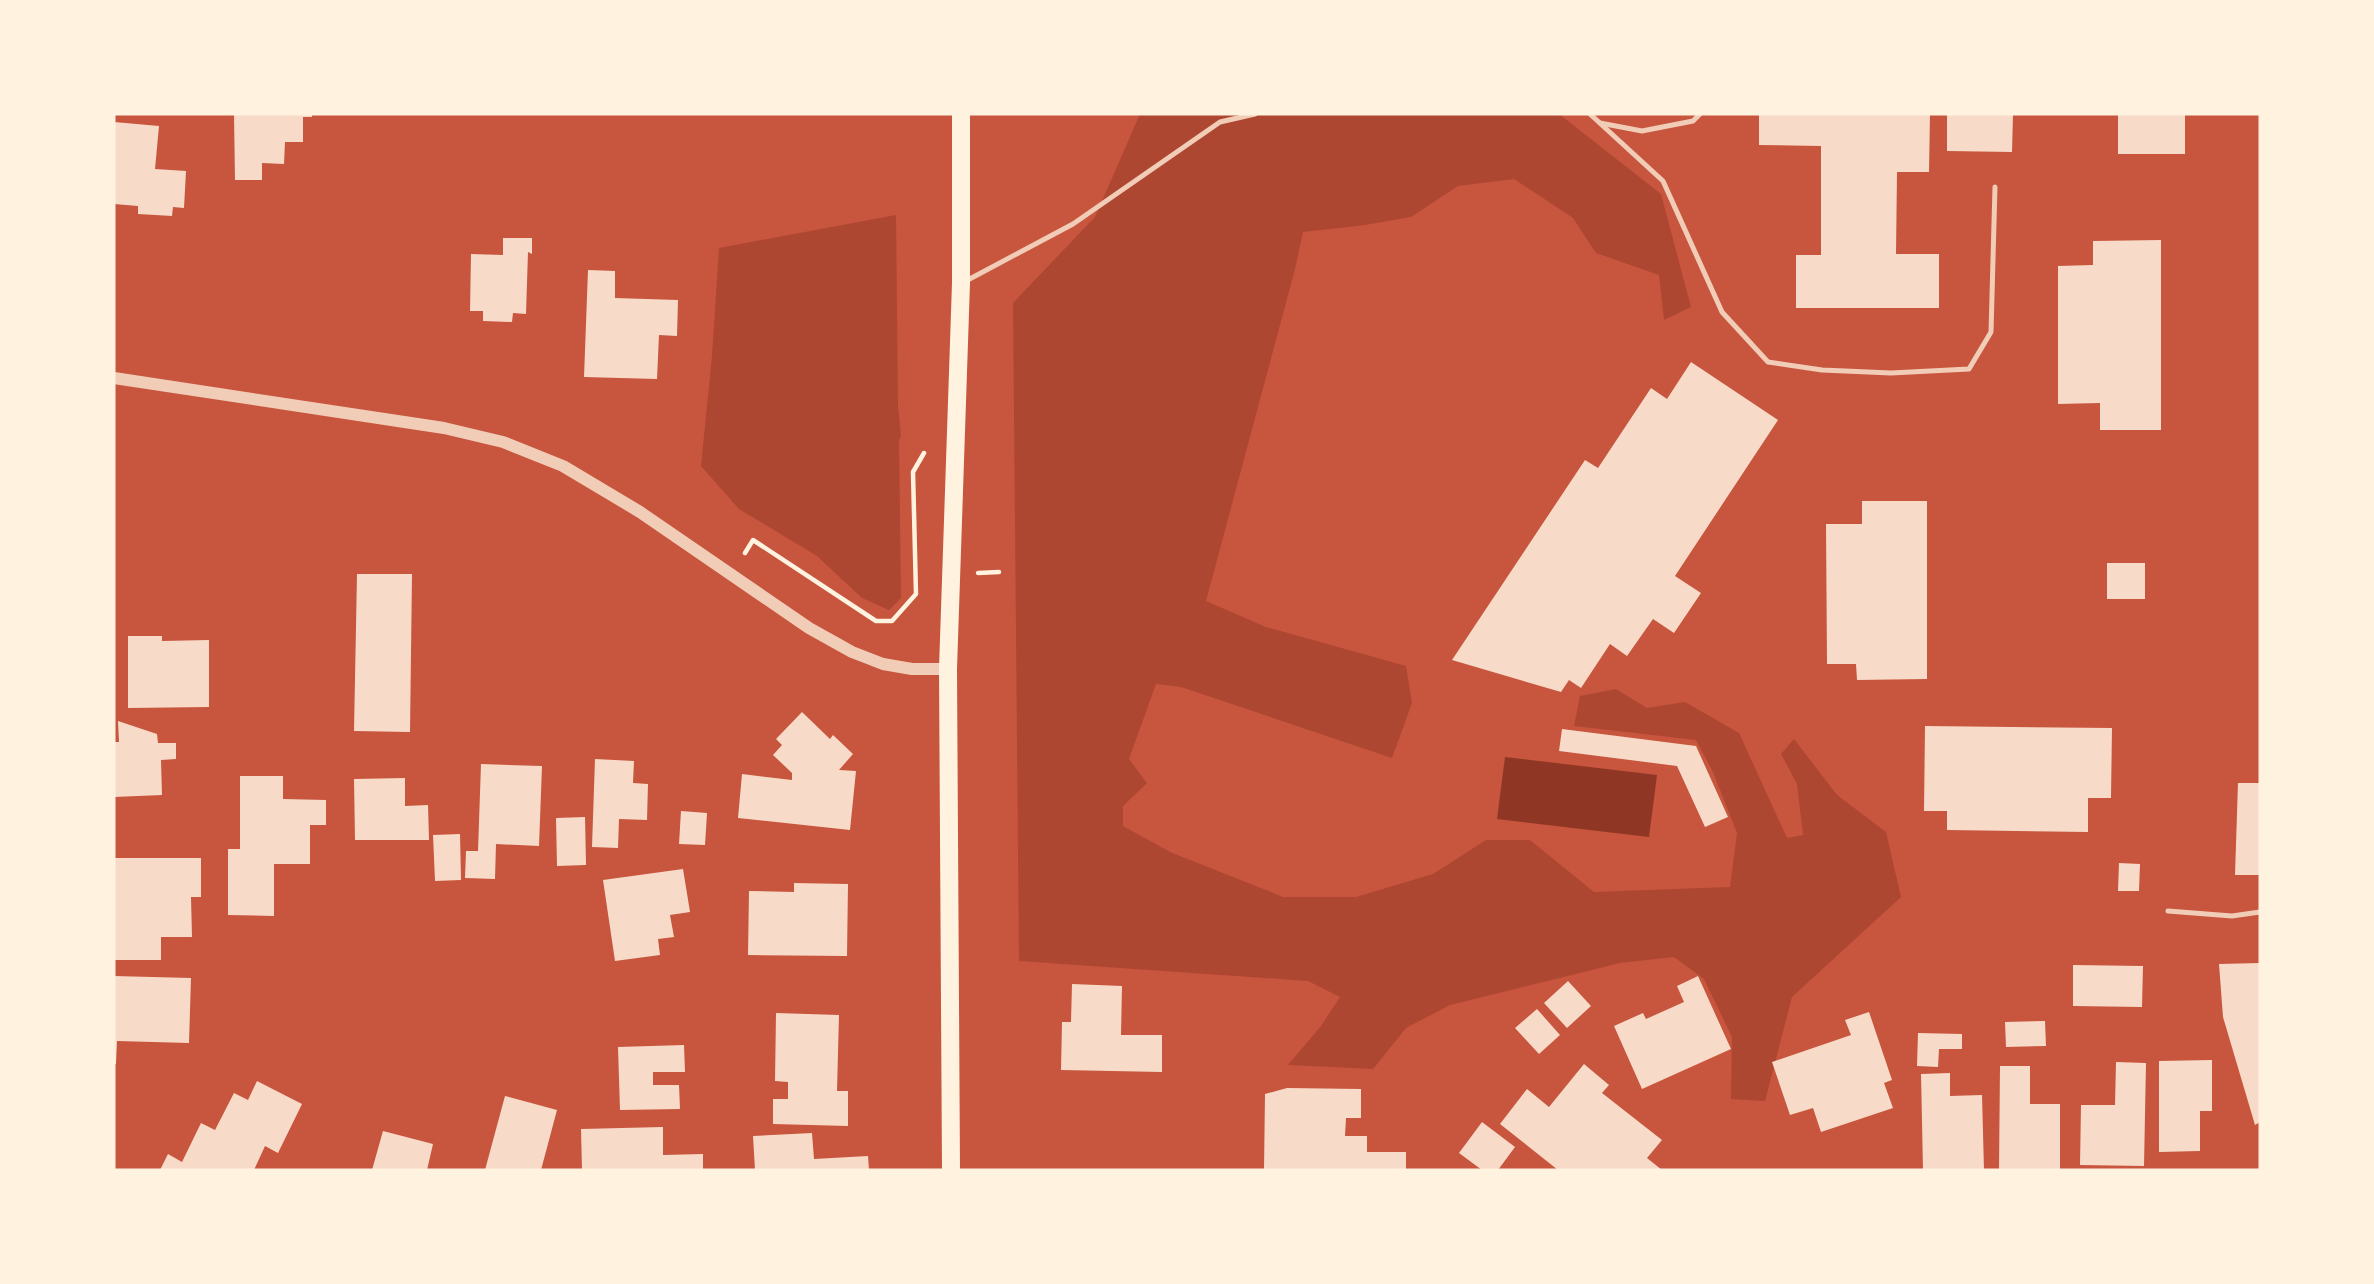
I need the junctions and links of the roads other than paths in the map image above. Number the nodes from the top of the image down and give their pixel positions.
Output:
1 (961, 114) edge
2 (1255, 114) edge
3 (1590, 114) edge
4 (1700, 114) edge
5 (1600, 123) junction
6 (1995, 187) dead end
7 (961, 283) junction
8 (114, 378) edge
9 (948, 669) junction
10 (2168, 911) dead end
11 (2260, 912) edge
12 (951, 1170) edge

1 - 7 main road
2 - 7 lane
3 - 5 lane
4 - 5 lane
5 - 6 lane
7 - 9 main road
8 - 9 street
9 - 12 main road
10 - 11 lane

